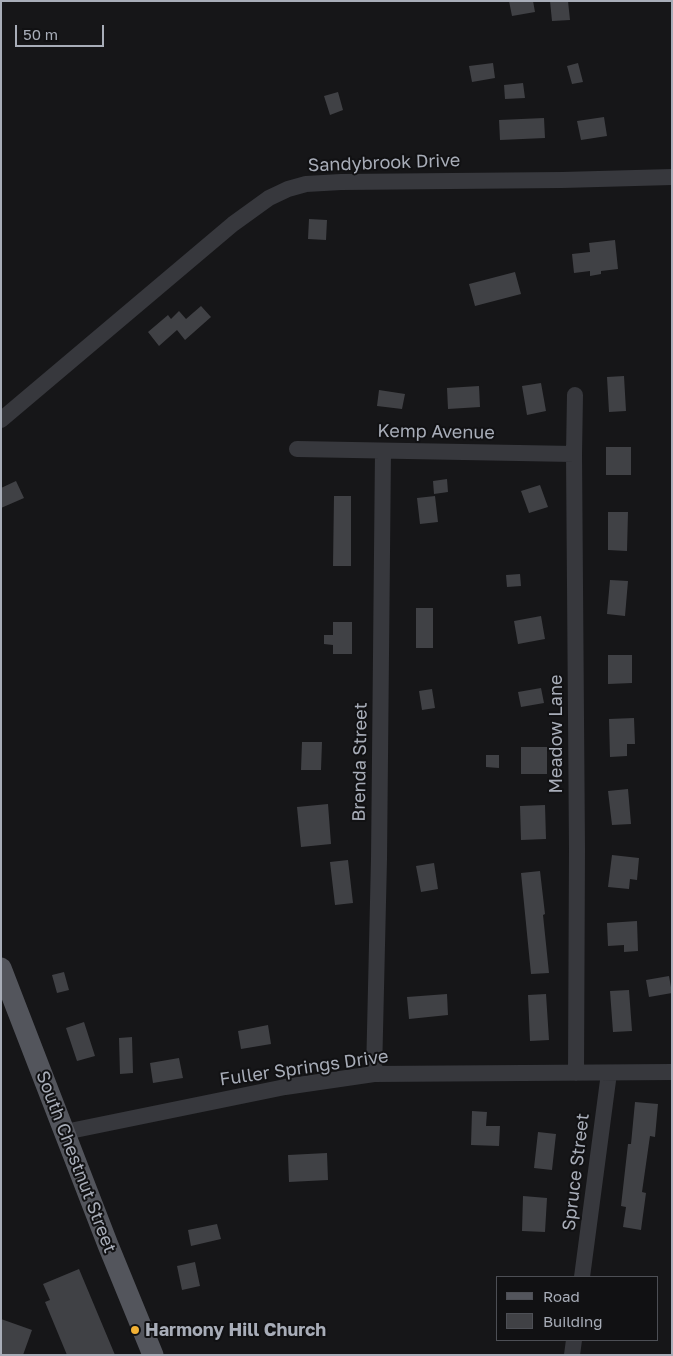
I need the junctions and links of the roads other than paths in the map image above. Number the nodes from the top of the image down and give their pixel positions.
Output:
1 (672, 177) edge
2 (575, 395) dead end
3 (1, 420) edge
4 (296, 450) dead end
5 (383, 451) junction
6 (574, 454) junction
7 (1, 968) edge
8 (672, 1072) edge
9 (576, 1073) junction
10 (609, 1073) junction
11 (374, 1074) junction
12 (65, 1132) junction
13 (582, 1276) edge
14 (574, 1341) edge
15 (153, 1355) edge
16 (572, 1355) edge

1 - 3 street, Sandybrook Drive
2 - 6 street, Meadow Lane
4 - 5 street, Kemp Avenue
5 - 6 street, Kemp Avenue
5 - 11 street, Brenda Street
6 - 9 street, Meadow Lane
7 - 12 main road, South Chestnut Street
8 - 10 street, Fuller Springs Drive
9 - 10 street, Fuller Springs Drive
9 - 11 street, Fuller Springs Drive
10 - 13 street, Spruce Street
11 - 12 street, Fuller Springs Drive
12 - 15 main road, South Chestnut Street
14 - 16 street

